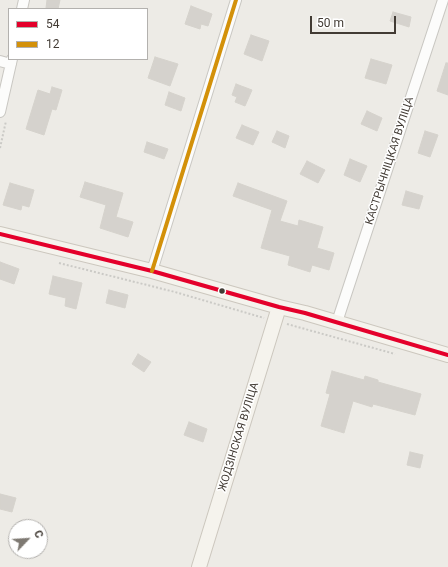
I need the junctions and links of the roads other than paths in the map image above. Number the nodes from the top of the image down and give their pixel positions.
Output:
1 (236, 0) edge
2 (443, 0) edge
3 (0, 61) edge
4 (11, 62) edge
5 (0, 112) edge
6 (0, 234) edge
7 (152, 271) junction
8 (279, 307) junction
9 (337, 322) junction
10 (448, 355) edge
11 (199, 567) edge

1 - 7 street
2 - 9 street, КАСТРЫЧНІЦКАЯ ВУЛІЦА
3 - 4 street
4 - 5 street
6 - 7 main road
7 - 8 main road
8 - 9 main road
8 - 11 main road, ЖОДЗІНСКАЯ ВУЛІЦА
9 - 10 main road

